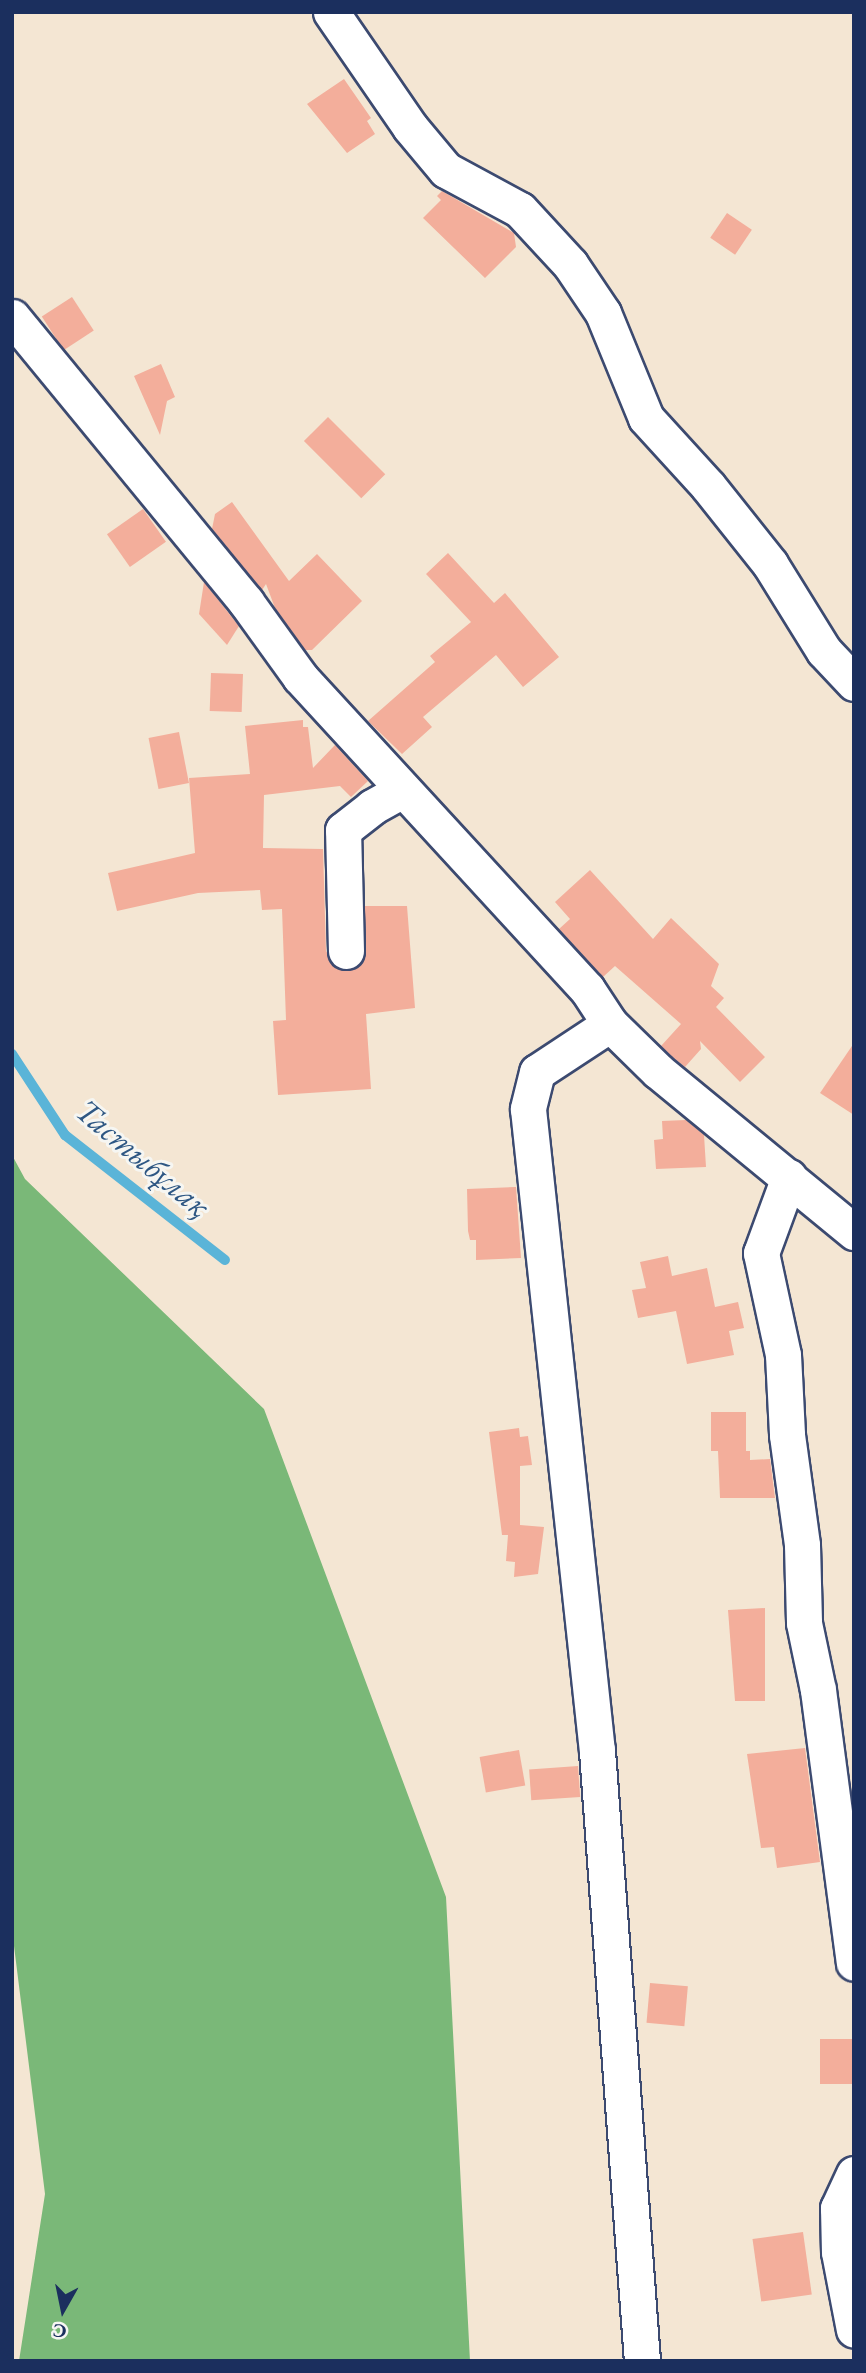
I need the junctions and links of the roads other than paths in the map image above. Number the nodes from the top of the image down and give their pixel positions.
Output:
1 (331, 12) edge
2 (12, 317) edge
3 (854, 683) edge
4 (403, 790) junction
5 (346, 951) dead end
6 (610, 1024) junction
7 (789, 1177) junction
8 (854, 1233) edge
9 (854, 1963) edge
10 (854, 2174) edge
11 (854, 2330) edge
12 (642, 2361) edge

1 - 3 street
2 - 4 street
4 - 5 street
4 - 6 street
6 - 7 street
6 - 12 street
7 - 8 street
7 - 9 street
10 - 11 street

